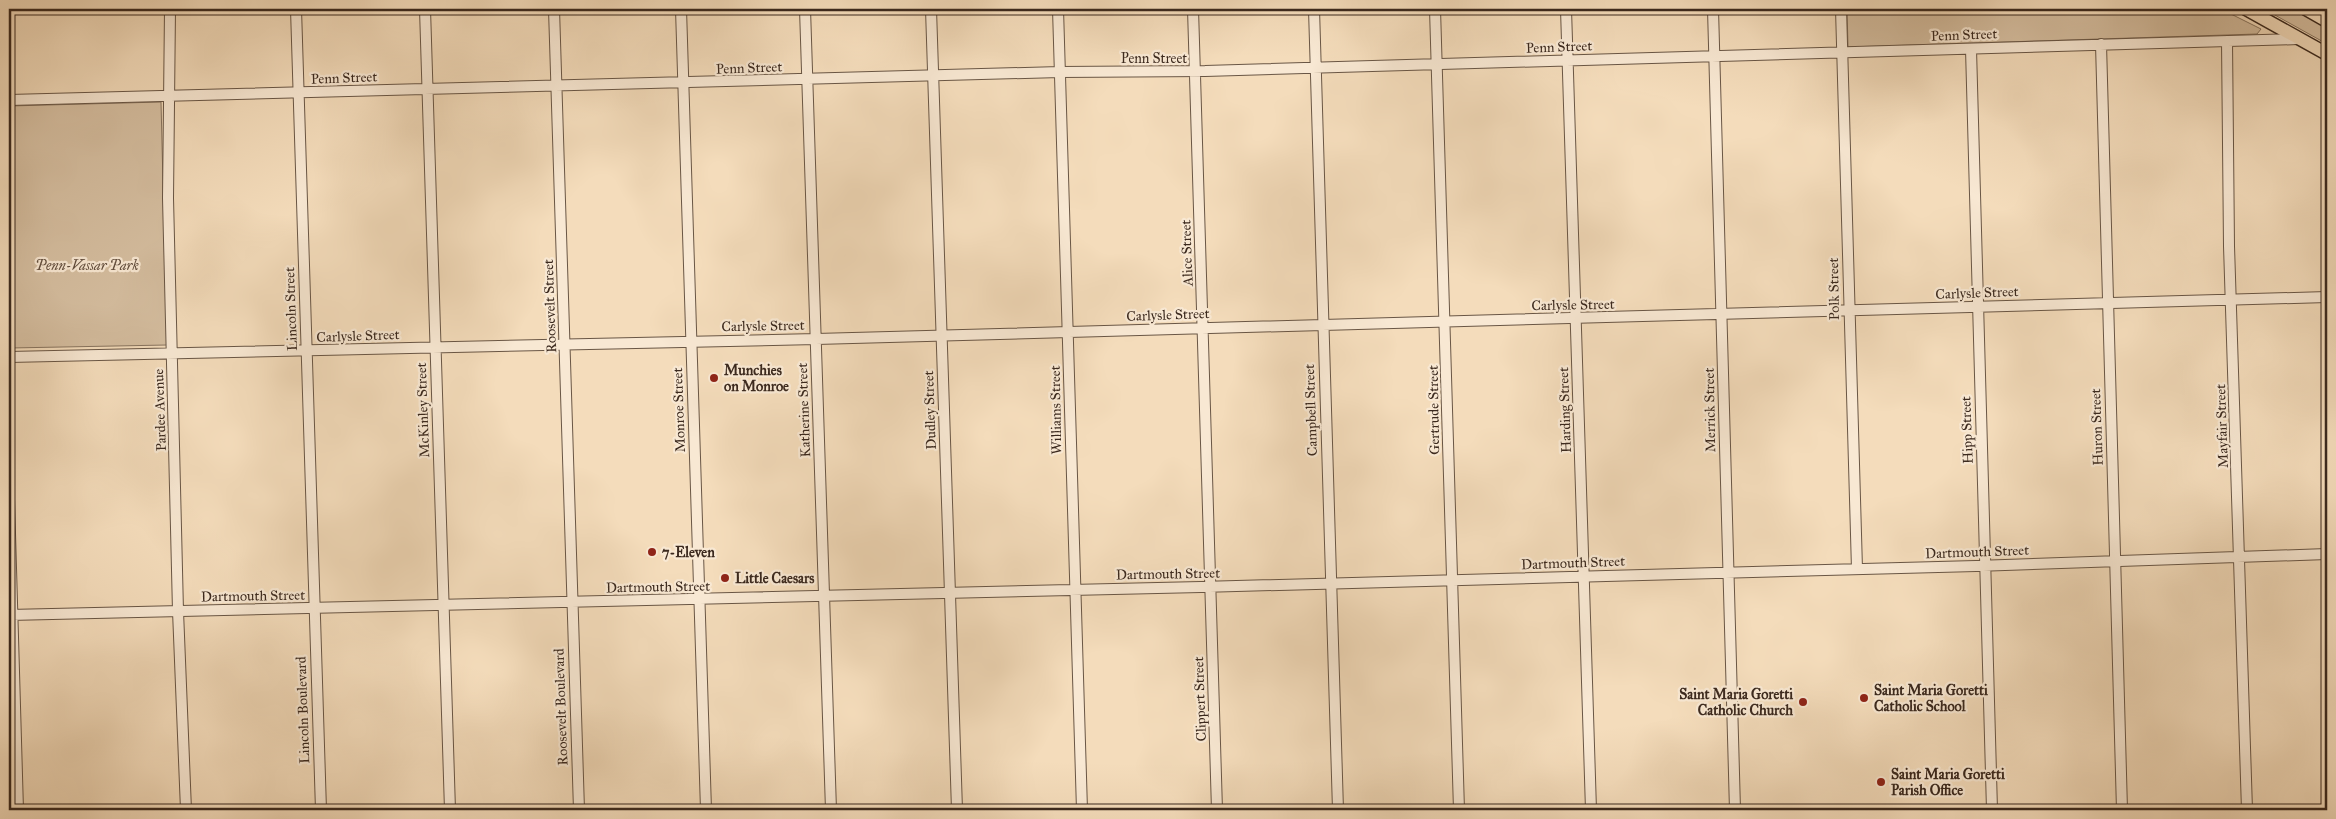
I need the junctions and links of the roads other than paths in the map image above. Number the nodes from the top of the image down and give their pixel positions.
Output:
1 (170, 9) edge
2 (296, 9) edge
3 (425, 9) edge
4 (554, 9) edge
5 (681, 9) edge
6 (805, 9) edge
7 (931, 9) edge
8 (1058, 9) edge
9 (1193, 9) edge
10 (1314, 9) edge
11 (1435, 9) edge
12 (1566, 9) edge
13 (1713, 9) edge
14 (1841, 9) edge
15 (2246, 9) edge
16 (2306, 9) edge
17 (2327, 21) edge
18 (2300, 39) junction
19 (2227, 40) junction
20 (2101, 44) junction
21 (1971, 49) junction
22 (1843, 53) junction
23 (2327, 54) edge
24 (1715, 56) junction
25 (1568, 61) junction
26 (1437, 64) junction
27 (1315, 68) junction
28 (1194, 71) junction
29 (1060, 72) junction
30 (933, 76) junction
31 (807, 80) junction
32 (683, 83) junction
33 (556, 86) junction
34 (427, 89) junction
35 (299, 93) junction
36 (169, 96) junction
37 (9, 100) edge
38 (2327, 297) edge
39 (2231, 300) junction
40 (2107, 304) junction
41 (1978, 307) junction
42 (1848, 311) junction
43 (1722, 315) junction
44 (1576, 318) junction
45 (1445, 322) junction
46 (1322, 325) junction
47 (1203, 328) junction
48 (1067, 332) junction
49 (941, 335) junction
50 (816, 339) junction
51 (691, 342) junction
52 (564, 345) junction
53 (434, 347) junction
54 (306, 351) junction
55 (172, 354) junction
56 (9, 357) edge
57 (9, 499) edge
58 (2327, 554) edge
59 (2240, 557) junction
60 (2115, 561) junction
61 (1985, 566) junction
62 (1857, 569) junction
63 (1728, 573) junction
64 (1584, 577) junction
65 (1452, 580) junction
66 (1331, 584) junction
67 (1210, 587) junction
68 (1074, 590) junction
69 (950, 593) junction
70 (823, 596) junction
71 (699, 600) junction
72 (571, 602) junction
73 (444, 604) junction
74 (314, 608) junction
75 (178, 611) junction
76 (10, 615) edge
77 (18, 810) edge
78 (186, 810) edge
79 (321, 810) edge
80 (450, 810) edge
81 (579, 810) edge
82 (706, 810) edge
83 (831, 810) edge
84 (957, 810) edge
85 (1082, 810) edge
86 (1217, 810) edge
87 (1338, 810) edge
88 (1459, 810) edge
89 (1591, 810) edge
90 (1735, 810) edge
91 (1992, 810) edge
92 (2122, 810) edge
93 (2247, 810) edge

1 - 36 street, Pardee Avenue
2 - 35 street, Lincoln Street
3 - 34 street, McKinley Street
4 - 33 street, Roosevelt Street
5 - 32 street, Monroe Street
6 - 31 street, Katherine Street
7 - 30 street, Dudley Street
8 - 29 street, Williams Street
9 - 28 street, Alice Street
10 - 27 street, Campbell Street
11 - 26 street, Gertrude Street
12 - 25 street, Harding Street
13 - 24 street, Merrick Street
14 - 22 street, Polk Street
15 - 18 main road
16 - 17 main road
18 - 19 street, Penn Street
18 - 23 main road
19 - 20 street, Penn Street
19 - 39 street, Mayfair Street
20 - 21 street, Penn Street
20 - 40 street, Huron Street
21 - 22 street, Penn Street
21 - 41 street, Hipp Street
22 - 24 street, Penn Street
22 - 42 street, Polk Street
24 - 25 street, Penn Street
24 - 43 street, Merrick Street
25 - 26 street, Penn Street
25 - 44 street, Harding Street
26 - 27 street, Penn Street
26 - 45 street, Gertrude Street
27 - 28 street, Penn Street
27 - 46 street, Campbell Street
28 - 29 street, Penn Street
28 - 47 street, Alice Street
29 - 30 street, Penn Street
29 - 48 street, Williams Street
30 - 31 street, Penn Street
30 - 49 street, Dudley Street
31 - 32 street, Penn Street
31 - 50 street, Katherine Street
32 - 33 street, Penn Street
32 - 51 street, Monroe Street
33 - 34 street, Penn Street
33 - 52 street, Roosevelt Street
34 - 35 street, Penn Street
34 - 53 street, McKinley Street
35 - 36 street, Penn Street
35 - 54 street, Lincoln Street
36 - 37 street, Penn Street
36 - 55 street, Pardee Avenue
38 - 39 street, Carlysle Street
39 - 40 street, Carlysle Street
39 - 59 street, Mayfair Street
40 - 41 street, Carlysle Street
40 - 60 street, Huron Street
41 - 42 street, Carlysle Street
41 - 61 street, Hipp Street
42 - 43 street, Carlysle Street
42 - 62 street, Polk Street
43 - 44 street, Carlysle Street
43 - 63 street, Merrick Street
44 - 45 street, Carlysle Street
44 - 64 street, Harding Street
45 - 46 street, Carlysle Street
45 - 65 street, Gertrude Street
46 - 47 street, Carlysle Street
46 - 66 street, Campbell Street
47 - 48 street, Carlysle Street
47 - 67 street, Alice Street
48 - 49 street, Carlysle Street
48 - 68 street, Williams Street
49 - 50 street, Carlysle Street
49 - 69 street, Dudley Street
50 - 51 street, Carlysle Street
50 - 70 street, Katherine Street
51 - 52 street, Carlysle Street
51 - 71 street, Monroe Street
52 - 53 street, Carlysle Street
52 - 72 street, Roosevelt Street
53 - 54 street, Carlysle Street
53 - 73 street, McKinley Street
54 - 55 street, Carlysle Street
54 - 74 street, Lincoln Street
55 - 56 street, Carlysle Street
55 - 75 street, Pardee Avenue
57 - 76 street
58 - 59 street, Dartmouth Street
59 - 60 street, Dartmouth Street
59 - 93 street, Mayfair Street
60 - 61 street, Dartmouth Street
60 - 92 street, Huron Street
61 - 62 street, Dartmouth Street
61 - 91 street, Hipp Street
62 - 63 street, Dartmouth Street
63 - 64 street, Dartmouth Street
63 - 90 street, Merrick Street
64 - 65 street, Dartmouth Street
64 - 89 street, Harding Street
65 - 66 street, Dartmouth Street
65 - 88 street, Gertrude Street
66 - 67 street, Dartmouth Street
66 - 87 street, Campbell Street
67 - 68 street, Dartmouth Street
67 - 86 street, Clippert Street
68 - 69 street, Dartmouth Street
68 - 85 street, Williams Street
69 - 70 street, Dartmouth Street
69 - 84 street, Dudley Street
70 - 71 street, Dartmouth Street
70 - 83 street, Katherine Street
71 - 72 street, Dartmouth Street
71 - 82 street, Monroe Street
72 - 73 street, Dartmouth Street
72 - 81 street, Roosevelt Boulevard
73 - 74 street, Dartmouth Street
73 - 80 street, McKinley Street
74 - 75 street, Dartmouth Street
74 - 79 street, Lincoln Boulevard
75 - 76 street, Dartmouth Street
75 - 78 street, Pardee Avenue
76 - 77 street

